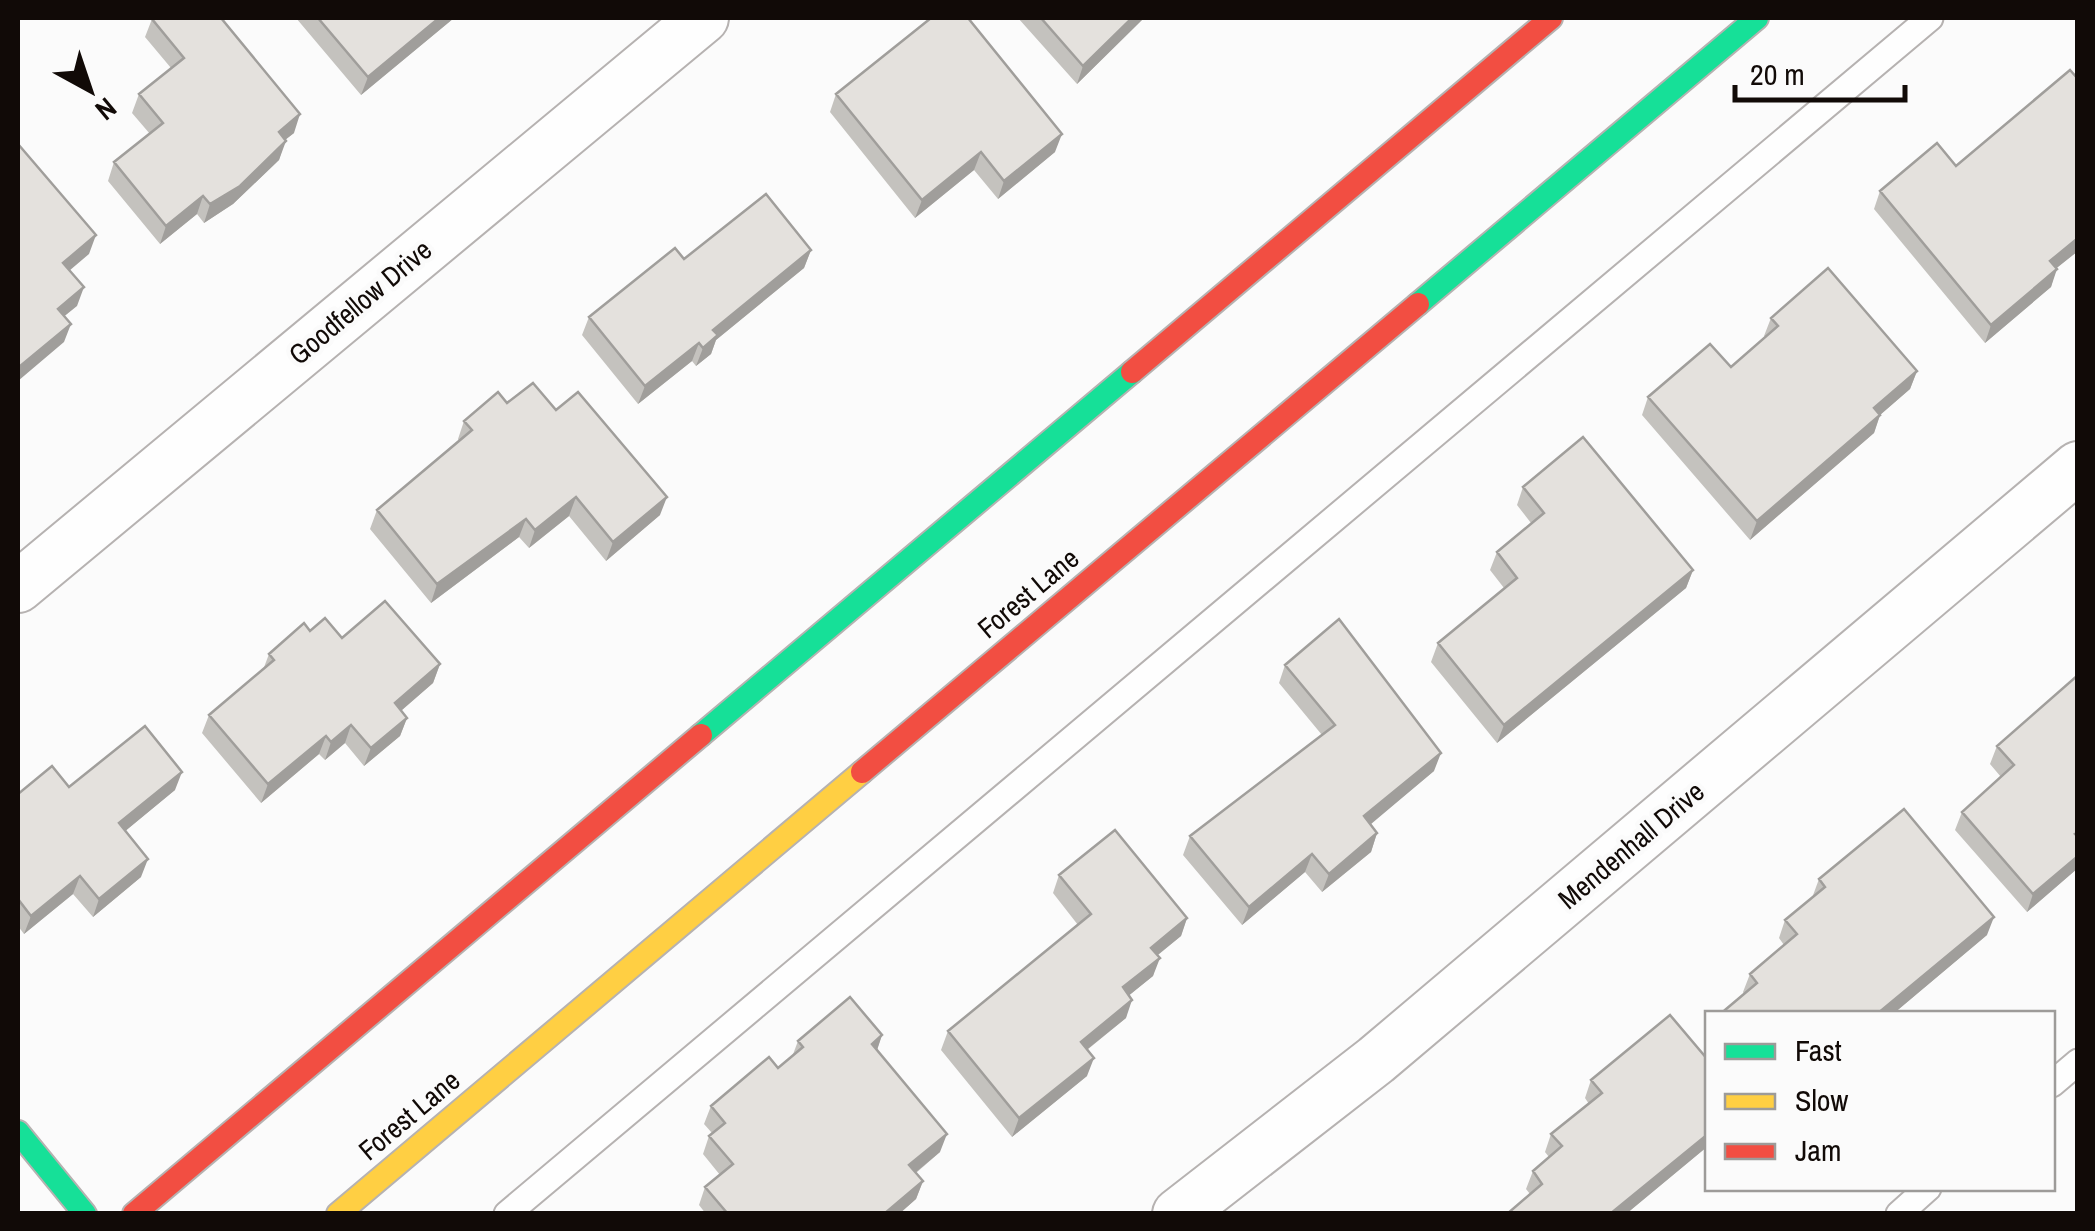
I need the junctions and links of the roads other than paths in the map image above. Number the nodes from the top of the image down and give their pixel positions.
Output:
1 (702, 18) edge
2 (1551, 18) edge
3 (1757, 18) edge
4 (1930, 18) edge
5 (2078, 467) edge
6 (18, 587) edge
7 (2078, 1062) edge
8 (2055, 1081) edge
9 (18, 1132) edge
10 (1925, 1191) edge
11 (86, 1214) edge
12 (134, 1214) edge
13 (338, 1214) edge
14 (508, 1214) edge
15 (1178, 1214) edge
16 (1898, 1214) edge

1 - 6 street, Goodfellow Drive
2 - 12 main road
3 - 13 main road, Forest Lane
4 - 14 lane
5 - 15 street, Mendenhall Drive
7 - 8 lane
9 - 11 main road
10 - 16 lane

